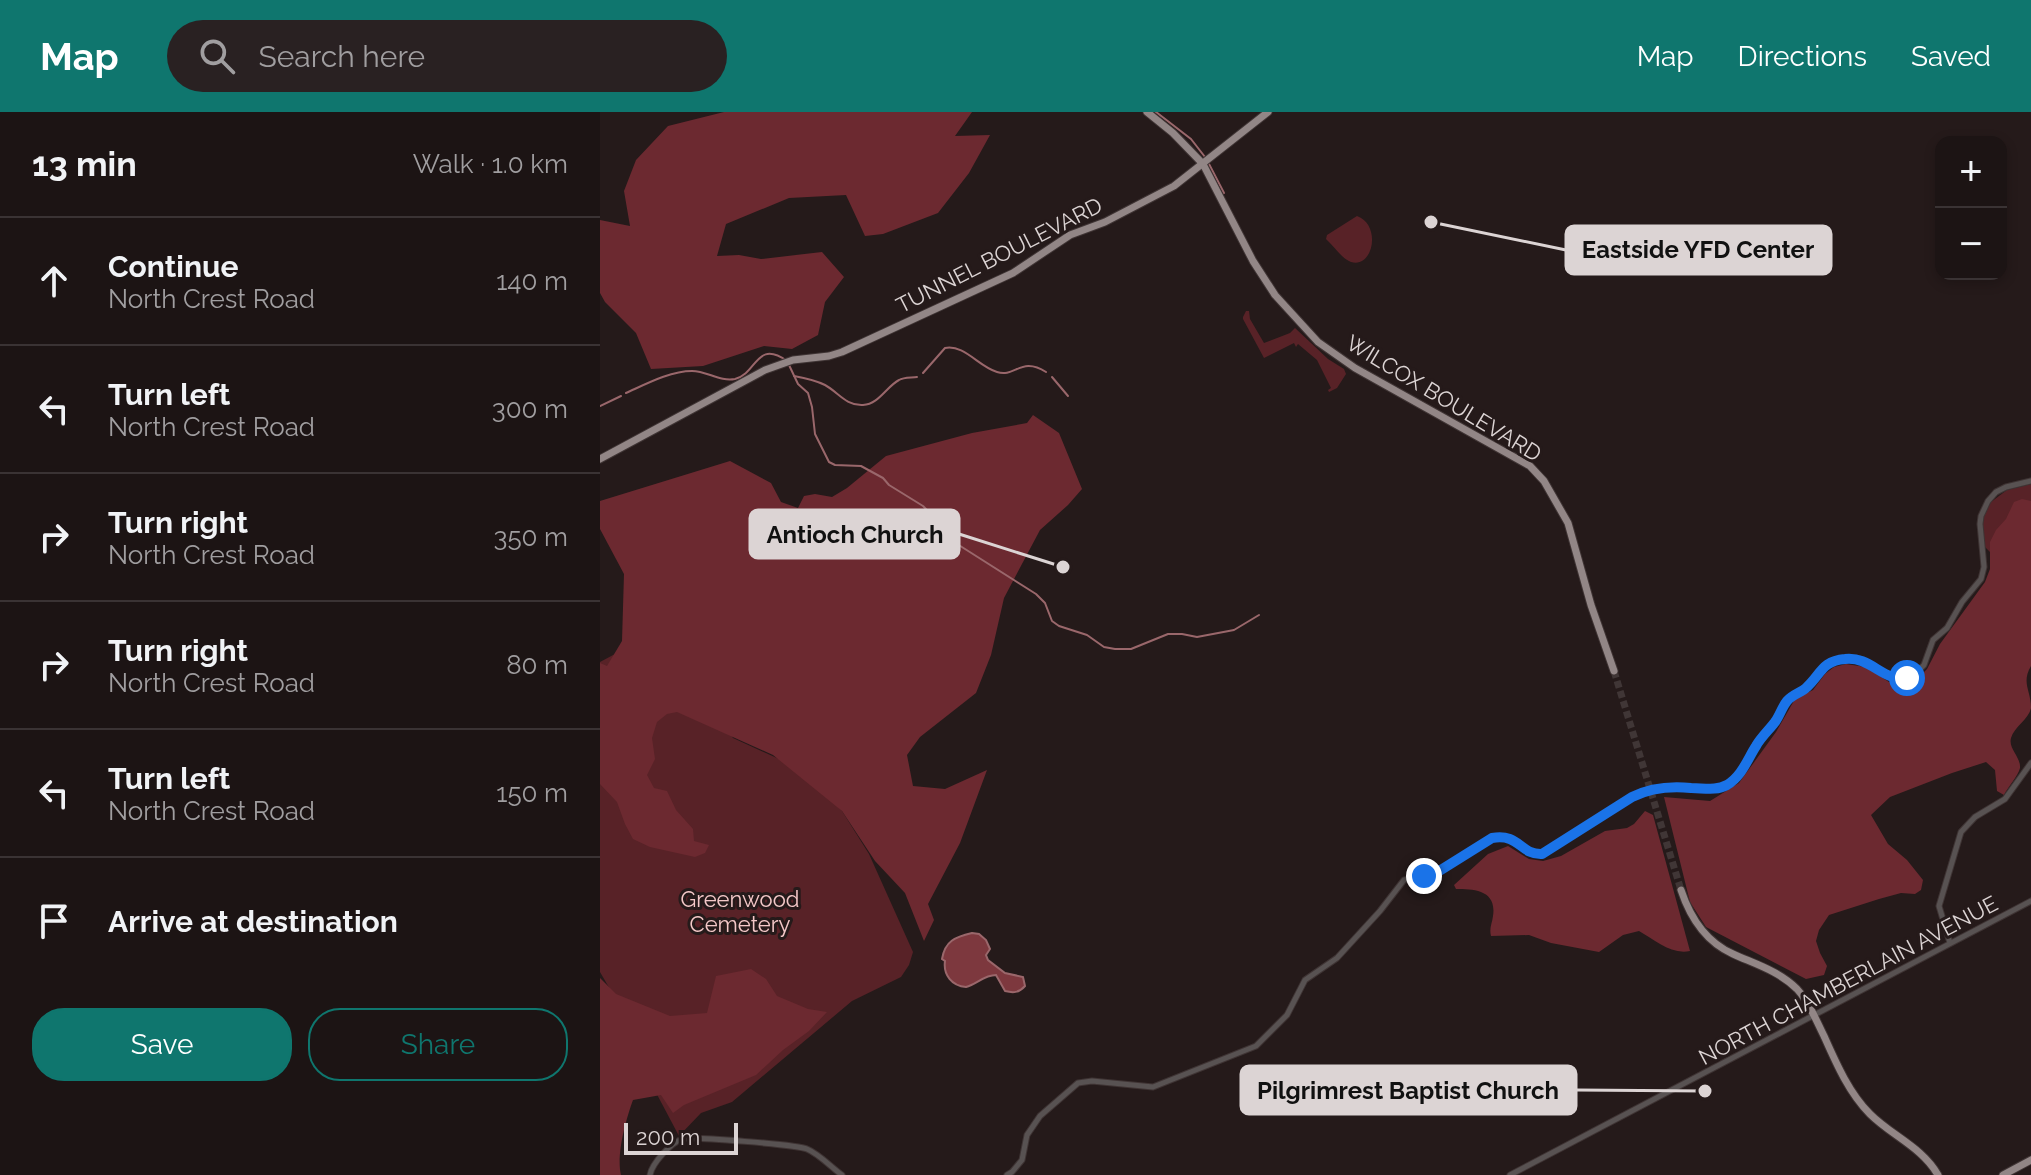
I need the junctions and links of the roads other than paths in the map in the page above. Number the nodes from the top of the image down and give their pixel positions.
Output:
1 (1147, 112) edge
2 (1268, 112) edge
3 (1203, 164) junction
4 (600, 459) edge
5 (2031, 481) edge
6 (1614, 671) tunnel mouth
7 (2031, 763) edge
8 (1681, 890) tunnel mouth
9 (2031, 901) edge
10 (1950, 943) junction
11 (1814, 1014) junction
12 (2031, 1160) edge
13 (650, 1175) edge
14 (842, 1175) edge
15 (1007, 1175) edge
16 (1510, 1175) edge
17 (1938, 1175) edge
18 (2003, 1175) edge

1 - 3 main road, WILCOX BOULEVARD
2 - 3 main road, TUNNEL BOULEVARD
3 - 4 main road, TUNNEL BOULEVARD
3 - 6 main road, WILCOX BOULEVARD
5 - 15 street
7 - 10 street
8 - 11 main road
9 - 10 street, NORTH CHAMBERLAIN AVENUE
10 - 11 street, NORTH CHAMBERLAIN AVENUE
11 - 16 street, NORTH CHAMBERLAIN AVENUE
11 - 17 main road
12 - 18 main road
13 - 14 street

